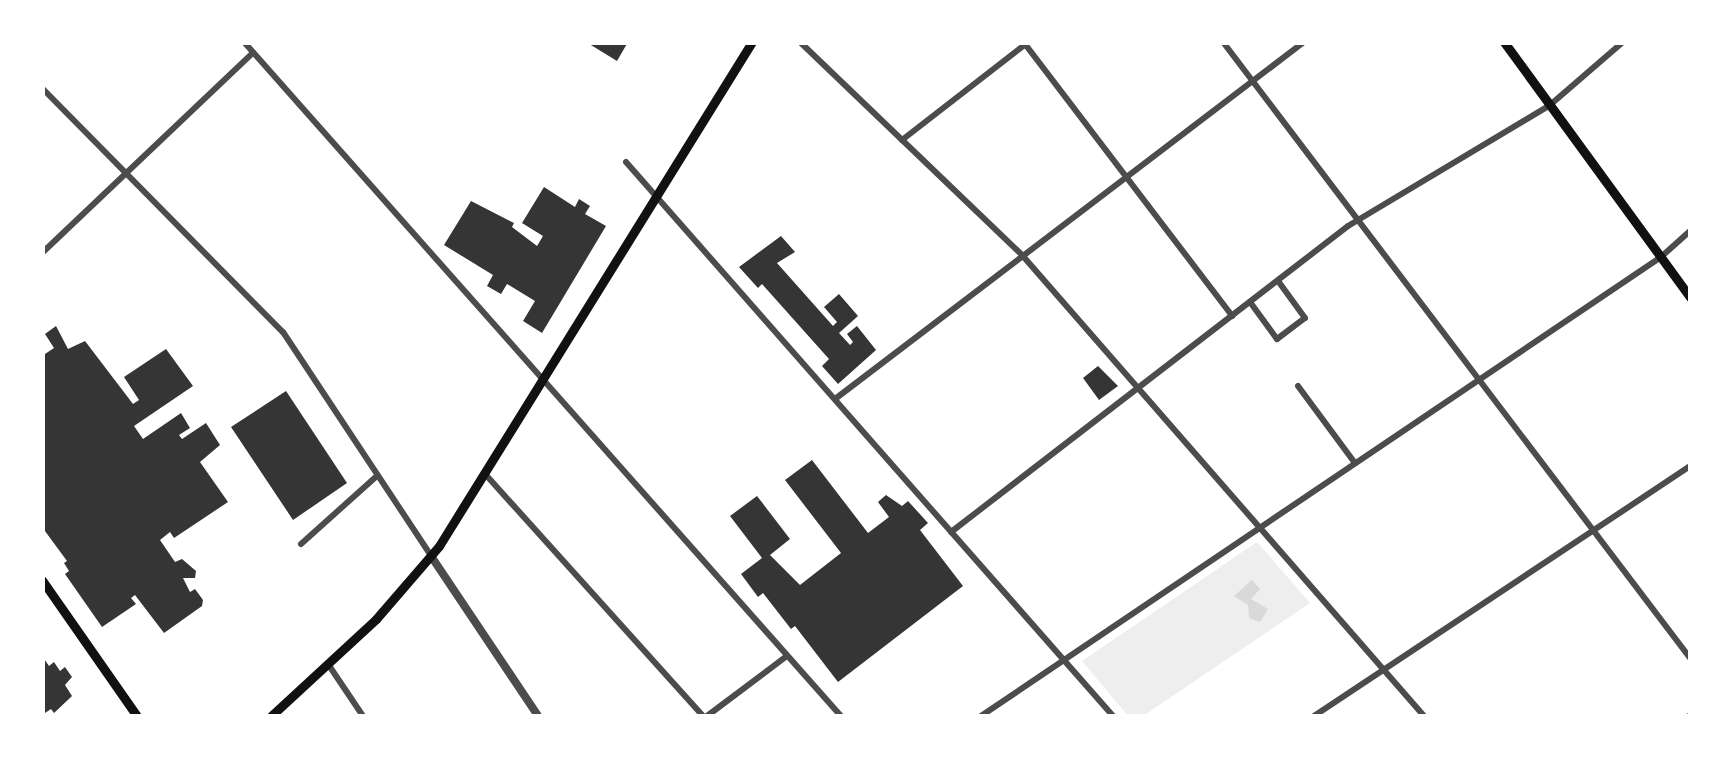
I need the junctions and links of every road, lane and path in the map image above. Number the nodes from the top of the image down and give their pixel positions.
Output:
1 (244, 42) edge
2 (752, 42) edge
3 (800, 42) edge
4 (1223, 42) edge
5 (1304, 42) edge
6 (1504, 42) edge
7 (1623, 42) edge
8 (1027, 44) edge
9 (253, 53) junction
10 (1251, 79) junction
11 (42, 88) edge
12 (1550, 105) junction
13 (902, 140) junction
14 (626, 162) dead end
15 (128, 174) junction
16 (1126, 176) junction
17 (657, 197) junction
18 (1358, 220) junction
19 (1690, 232) edge
20 (42, 253) edge
21 (1022, 256) junction
22 (1661, 257) junction
23 (1278, 281) junction
24 (1690, 296) edge
25 (1250, 302) junction
26 (1232, 316) junction
27 (1479, 380) junction
28 (544, 381) junction
29 (1298, 386) dead end
30 (1138, 388) junction
31 (834, 399) junction
32 (1356, 464) junction
33 (1690, 466) edge
34 (378, 475) junction
35 (486, 475) junction
36 (1259, 529) junction
37 (1594, 531) junction
38 (952, 532) junction
39 (301, 544) dead end
40 (431, 556) junction
41 (42, 580) edge
42 (787, 656) junction
43 (1690, 658) edge
44 (1064, 661) junction
45 (328, 664) junction
46 (1383, 670) junction
47 (1319, 715) edge
48 (137, 716) edge
49 (271, 716) edge
50 (363, 716) edge
51 (538, 716) edge
52 (705, 716) edge
53 (841, 716) edge
54 (982, 716) edge
55 (1113, 716) edge
56 (1424, 716) edge

1 - 9 street
2 - 17 main road
3 - 13 street
4 - 10 street
5 - 10 street
6 - 12 main road
7 - 12 street
8 - 13 street
8 - 16 street
9 - 15 street
9 - 28 street
10 - 16 street
10 - 18 street
11 - 15 street
12 - 18 street
12 - 22 main road
13 - 21 street
14 - 17 street
15 - 20 street
15 - 34 street
16 - 21 street
16 - 26 street
17 - 28 main road
17 - 31 street
18 - 23 street
18 - 27 street
19 - 22 street
21 - 30 street
21 - 31 street
22 - 24 main road
22 - 27 street
23 - 25 street
23 - 25 street
25 - 26 street
26 - 30 street
27 - 32 street
27 - 37 street
28 - 35 main road
28 - 42 street
29 - 32 street
30 - 36 street
30 - 38 street
31 - 38 street
32 - 36 street
33 - 37 street
34 - 39 street
34 - 40 street
35 - 40 main road
35 - 52 street
36 - 44 street
36 - 46 street
37 - 43 street
37 - 46 street
38 - 44 street
40 - 45 main road
40 - 51 street
41 - 48 main road
42 - 52 street
42 - 53 street
44 - 54 street
44 - 55 street
45 - 49 main road
45 - 50 street
46 - 47 street
46 - 56 street

